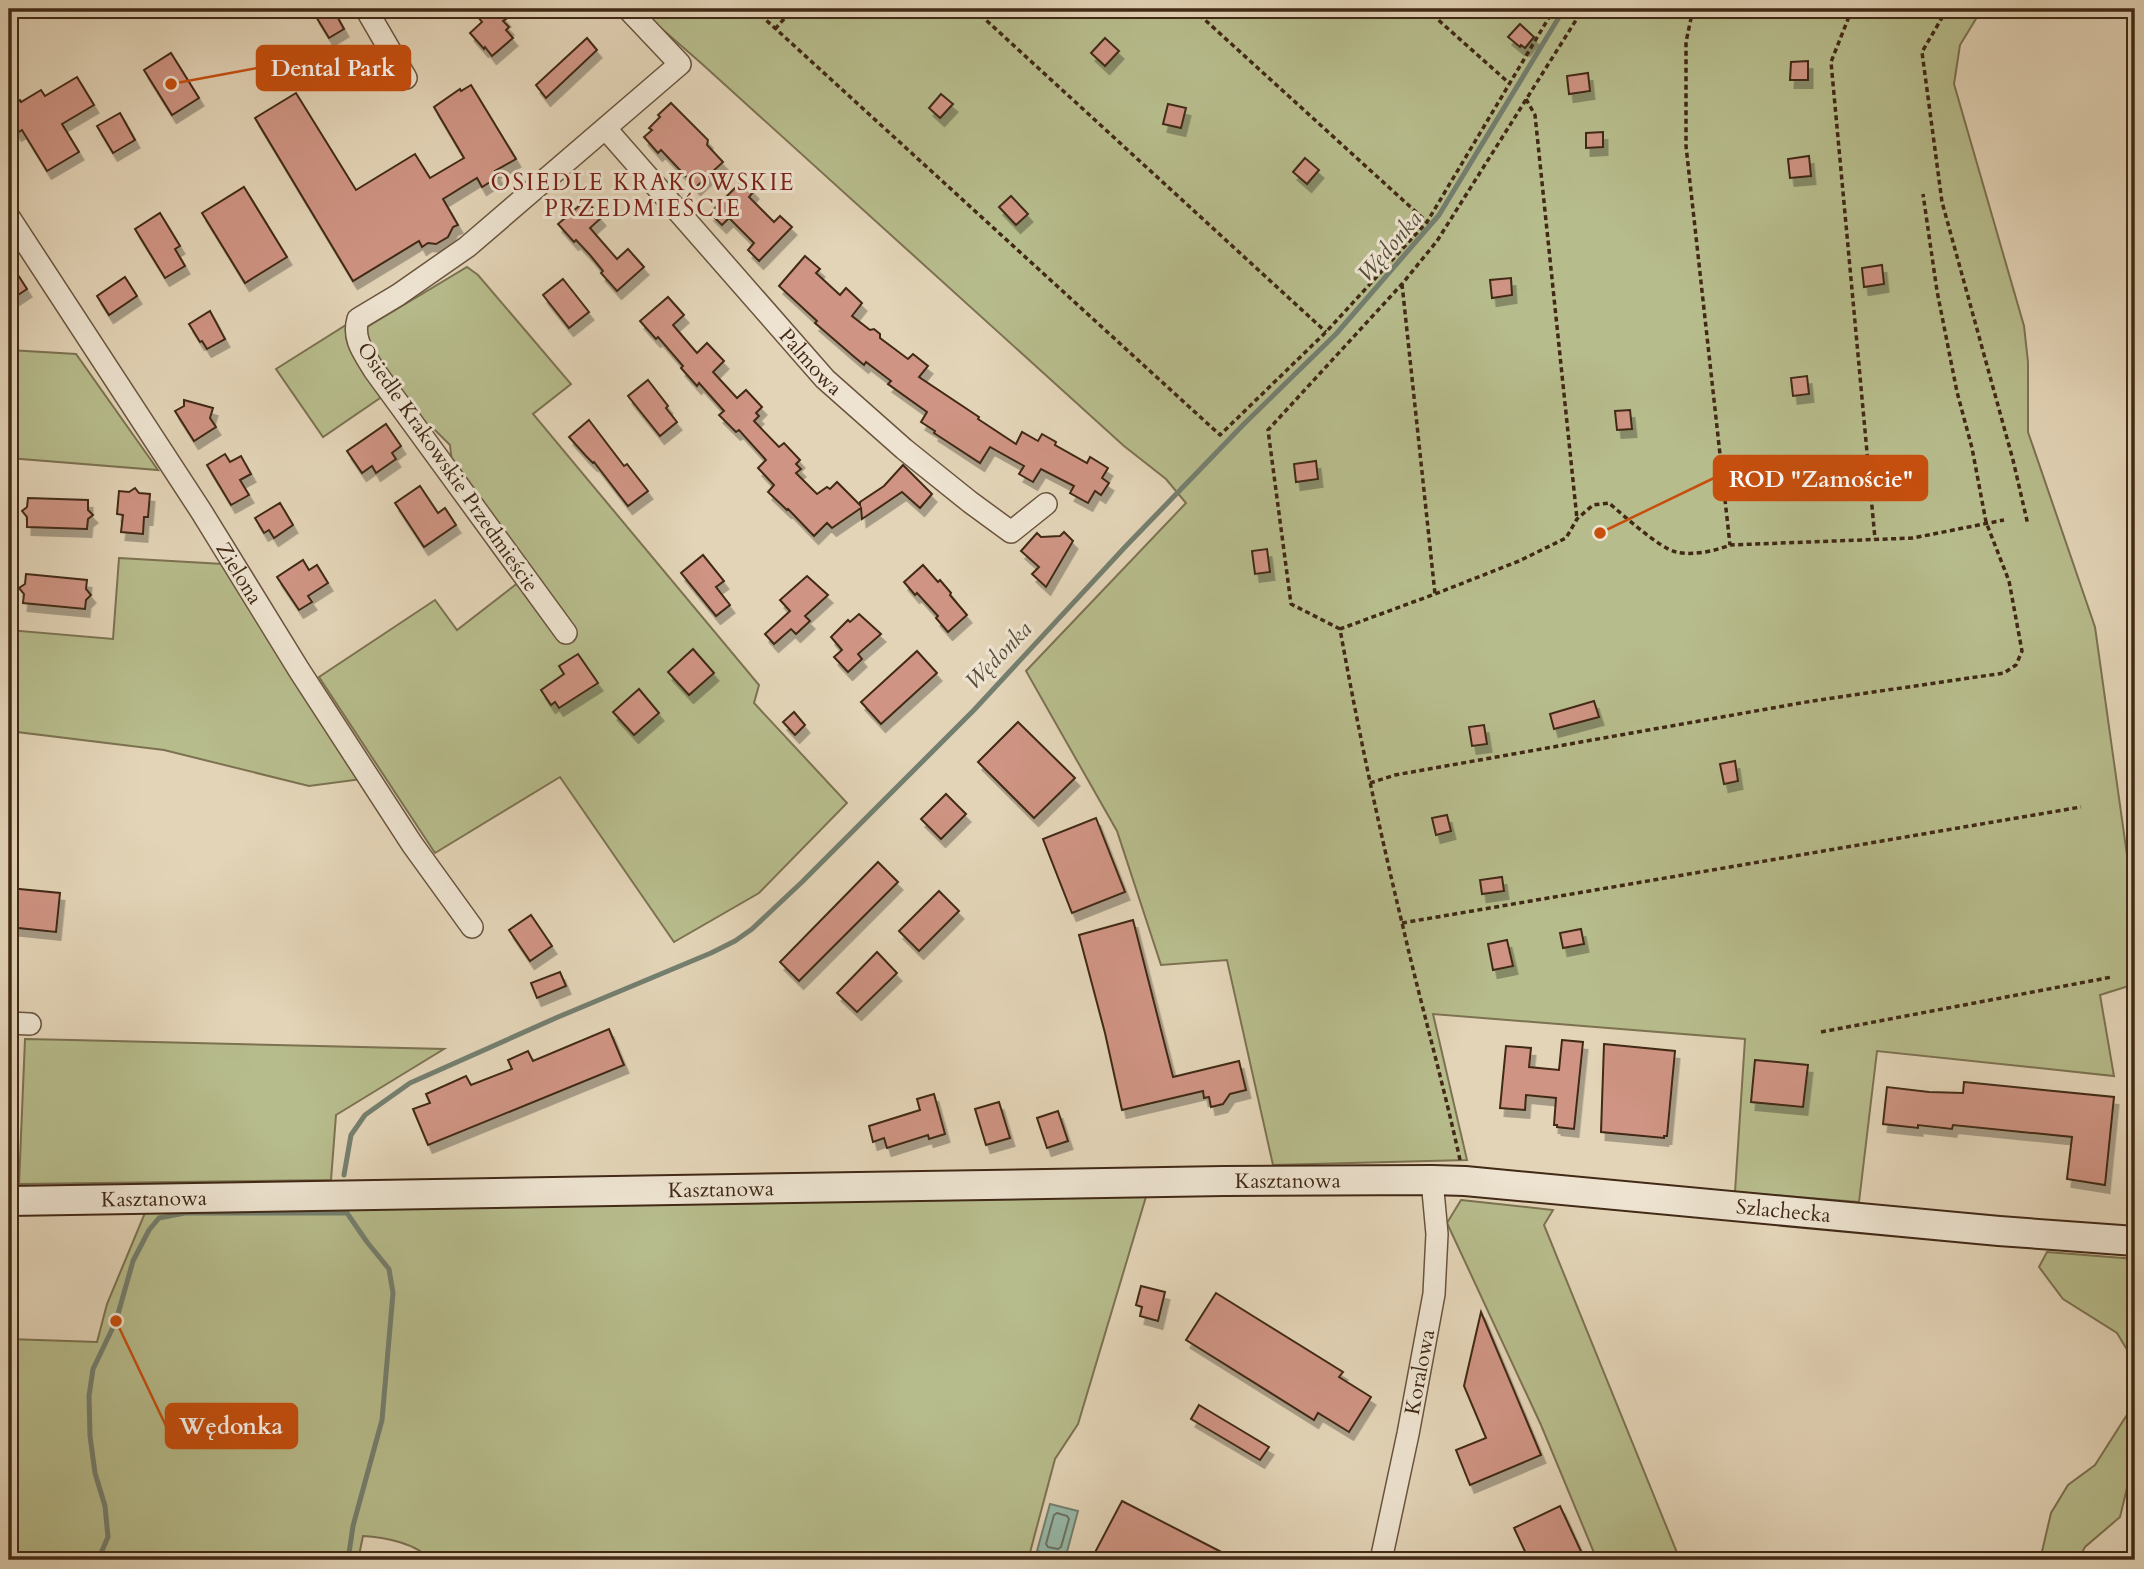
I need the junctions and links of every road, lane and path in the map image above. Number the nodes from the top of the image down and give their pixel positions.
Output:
1 (366, 9) edge
2 (628, 9) edge
3 (754, 9) edge
4 (793, 9) edge
5 (974, 9) edge
6 (1193, 9) edge
7 (1426, 9) edge
8 (1554, 9) edge
9 (1583, 9) edge
10 (1693, 9) edge
11 (1852, 9) edge
12 (1947, 9) edge
13 (775, 29) junction
14 (406, 78) dead end
15 (1509, 83) junction
16 (1526, 99) junction
17 (606, 129) junction
18 (1923, 194) dead end
19 (9, 217) edge
20 (1427, 222) junction
21 (1402, 284) junction
22 (1326, 332) junction
23 (1046, 504) dead end
24 (1577, 519) junction
25 (2004, 520) dead end
26 (1986, 522) junction
27 (2028, 525) dead end
28 (1875, 539) junction
29 (1730, 545) junction
30 (1436, 594) junction
31 (1340, 629) junction
32 (566, 633) dead end
33 (1370, 783) junction
34 (2081, 807) dead end
35 (1402, 923) junction
36 (472, 927) dead end
37 (2112, 977) dead end
38 (1821, 1032) dead end
39 (1432, 1180) junction
40 (1465, 1181) junction
41 (9, 1201) edge
42 (2135, 1241) edge
43 (1381, 1560) edge

1 - 14 street
2 - 17 street, Osiedle Krakowskie Przedmieście
3 - 13 path
4 - 13 path
5 - 22 path
6 - 20 path
7 - 15 path
8 - 15 path
9 - 16 path
10 - 29 path
11 - 28 path
12 - 27 path
13 - 22 path
15 - 20 path
16 - 21 path
16 - 24 path
17 - 23 street, Palmowa
17 - 32 street, Osiedle Krakowskie Przedmieście
18 - 26 path
19 - 36 street, Zielona
20 - 22 path
21 - 30 path
21 - 31 path
24 - 29 path
24 - 30 path
25 - 26 path
26 - 28 path
26 - 33 path
28 - 29 path
30 - 31 path
31 - 33 path
33 - 35 path
34 - 35 path
35 - 40 path
37 - 38 path
39 - 40 street, Szlachecka
39 - 41 street, Kasztanowa
39 - 43 street, Koralowa
40 - 42 street, Szlachecka

